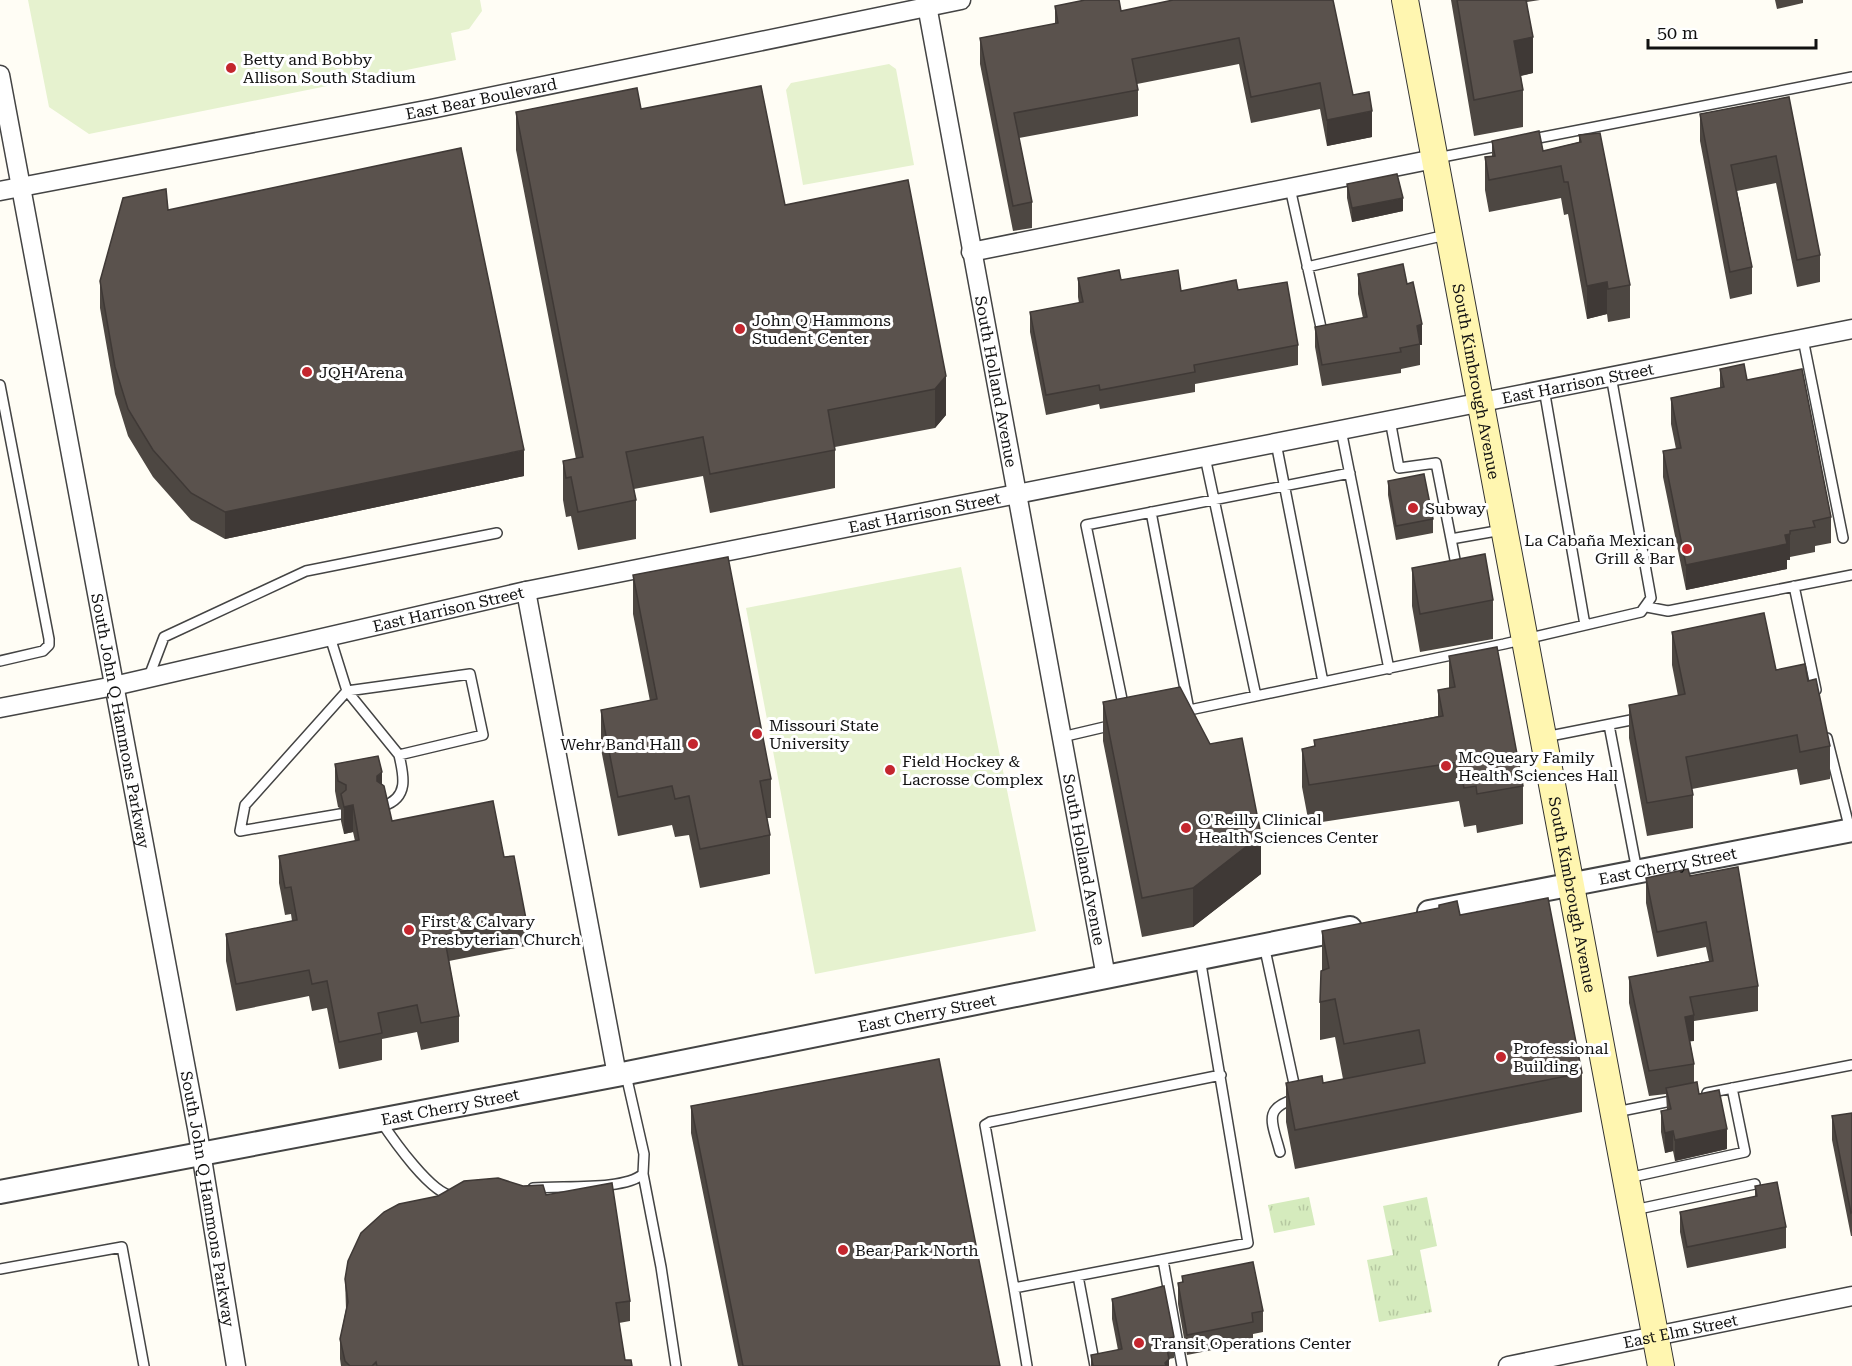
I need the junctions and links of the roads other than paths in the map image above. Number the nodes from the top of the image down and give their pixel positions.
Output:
1 (962, 0) edge
2 (1405, 0) edge
3 (926, 3) edge
4 (0, 75) edge
5 (1852, 77) edge
6 (1434, 159) junction
7 (22, 186) junction
8 (1290, 188) junction
9 (0, 191) edge
10 (1449, 235) junction
11 (971, 252) junction
12 (1307, 267) junction
13 (1852, 329) edge
14 (1322, 332) edge
15 (1803, 339) junction
16 (1611, 376) junction
17 (0, 385) edge
18 (1544, 389) junction
19 (1480, 402) junction
20 (1390, 420) junction
21 (1341, 430) junction
22 (1276, 443) junction
23 (1206, 458) junction
24 (1350, 473) junction
25 (1285, 486) junction
26 (1017, 496) junction
27 (1215, 500) junction
28 (1151, 512) junction
29 (1504, 529) junction
30 (496, 533) dead end
31 (1843, 538) dead end
32 (1451, 539) junction
33 (1852, 575) edge
34 (1459, 580) edge
35 (1794, 586) junction
36 (526, 591) junction
37 (1647, 606) junction
38 (1585, 625) junction
39 (330, 637) junction
40 (1524, 639) junction
41 (0, 661) edge
42 (1389, 669) junction
43 (148, 679) junction
44 (1323, 682) junction
45 (114, 686) junction
46 (346, 691) junction
47 (1256, 696) junction
48 (1818, 697) edge
49 (0, 708) edge
50 (1189, 710) junction
51 (1168, 714) edge
52 (1652, 716) edge
53 (1609, 725) junction
54 (1825, 729) edge
55 (1062, 737) junction
56 (1543, 738) junction
57 (399, 756) junction
58 (383, 806) edge
59 (340, 814) edge
60 (1851, 830) edge
61 (1637, 871) junction
62 (1570, 884) junction
63 (1404, 917) edge
64 (1370, 924) edge
65 (1264, 945) junction
66 (1200, 958) junction
67 (1106, 977) junction
68 (1852, 1065) edge
69 (621, 1074) junction
70 (1221, 1075) junction
71 (1731, 1088) junction
72 (1697, 1095) edge
73 (1307, 1097) edge
74 (1686, 1098) edge
75 (1297, 1099) junction
76 (1613, 1112) junction
77 (380, 1120) junction
78 (1280, 1152) dead end
79 (202, 1154) junction
80 (643, 1174) junction
81 (1626, 1179) junction
82 (1755, 1184) edge
83 (521, 1188) edge
84 (0, 1192) edge
85 (463, 1196) edge
86 (1632, 1211) junction
87 (1163, 1260) junction
88 (0, 1269) edge
89 (1078, 1276) junction
90 (1014, 1288) junction
91 (1852, 1296) edge
92 (1656, 1338) junction
93 (144, 1366) edge
94 (236, 1366) edge
95 (676, 1366) edge
96 (1027, 1366) edge
97 (1095, 1366) edge
98 (1182, 1366) edge
99 (1508, 1366) edge
100 (1660, 1366) edge

1 - 3 street, East Bear Boulevard
2 - 6 main road, South Kimbrough Avenue
3 - 7 street, East Bear Boulevard
3 - 11 street, South Holland Avenue
4 - 7 street, South John Q Hammons Parkway
5 - 6 lane
6 - 8 street
6 - 10 main road, South Kimbrough Avenue
7 - 9 street, East Bear Boulevard
7 - 45 street, South John Q Hammons Parkway
8 - 11 street
8 - 12 lane
10 - 12 lane
10 - 19 main road, South Kimbrough Avenue
11 - 26 street, South Holland Avenue
12 - 14 lane
13 - 15 street, East Harrison Street
15 - 16 street, East Harrison Street
15 - 31 lane
16 - 18 street, East Harrison Street
16 - 37 lane
17 - 41 lane
18 - 19 street, East Harrison Street
18 - 38 lane
19 - 20 street, East Harrison Street
19 - 29 main road, South Kimbrough Avenue
20 - 21 street, East Harrison Street
20 - 32 lane
21 - 22 street, East Harrison Street
21 - 24 lane
22 - 23 street, East Harrison Street
22 - 25 lane
23 - 26 street, East Harrison Street
23 - 27 lane
24 - 25 lane
24 - 42 lane
25 - 27 lane
25 - 44 lane
26 - 36 street, East Harrison Street
26 - 55 street, South Holland Avenue
27 - 28 lane
27 - 47 lane
28 - 50 lane
28 - 55 lane
29 - 32 lane
29 - 40 main road, South Kimbrough Avenue
30 - 43 lane
32 - 34 lane
33 - 35 lane
35 - 37 lane
35 - 48 lane
36 - 39 street, East Harrison Street
36 - 69 street
37 - 38 lane
38 - 40 lane
39 - 43 street, East Harrison Street
39 - 46 lane
40 - 42 lane
40 - 56 main road, South Kimbrough Avenue
42 - 44 lane
43 - 45 street, East Harrison Street
44 - 47 lane
45 - 49 street, East Harrison Street
45 - 79 street, South John Q Hammons Parkway
46 - 57 lane
46 - 57 lane
46 - 59 lane
47 - 50 lane
50 - 51 lane
52 - 53 lane
53 - 56 lane
53 - 61 lane
54 - 60 lane
55 - 67 street, South Holland Avenue
56 - 62 main road, South Kimbrough Avenue
57 - 58 lane
60 - 61 street, East Cherry Street
61 - 62 street, East Cherry Street
62 - 63 street, East Cherry Street
62 - 76 main road, South Kimbrough Avenue
64 - 65 street, East Cherry Street
65 - 66 street, East Cherry Street
65 - 75 lane
66 - 67 street, East Cherry Street
66 - 70 lane
67 - 69 street, East Cherry Street
68 - 71 lane
69 - 77 street, East Cherry Street
69 - 80 lane
70 - 87 lane
70 - 90 lane
71 - 72 lane
71 - 81 lane
73 - 75 lane
74 - 76 lane
75 - 78 lane
76 - 81 main road, South Kimbrough Avenue
77 - 79 street, East Cherry Street
77 - 85 lane
79 - 84 street, East Cherry Street
79 - 94 street, South John Q Hammons Parkway
80 - 83 lane
80 - 95 lane
81 - 86 main road, South Kimbrough Avenue
82 - 86 lane
86 - 92 main road, South Kimbrough Avenue
87 - 89 lane
87 - 98 lane
88 - 93 lane
89 - 90 lane
89 - 97 lane
90 - 96 lane
91 - 92 street, East Elm Street
92 - 99 street, East Elm Street
92 - 100 main road, South Kimbrough Avenue

